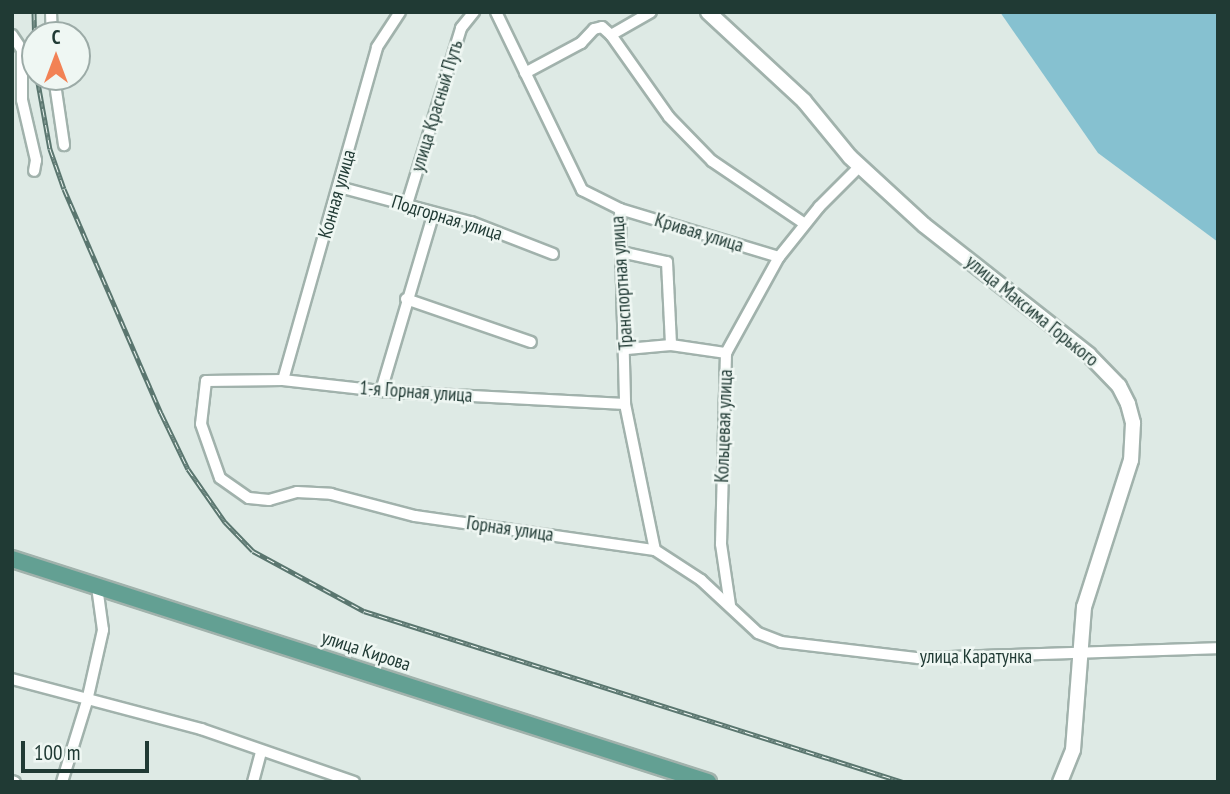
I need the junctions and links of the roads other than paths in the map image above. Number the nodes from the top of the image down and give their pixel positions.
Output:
1 (400, 12) edge
2 (474, 12) edge
3 (496, 12) edge
4 (651, 12) edge
5 (708, 12) edge
6 (12, 35) edge
7 (611, 35) junction
8 (525, 73) junction
9 (56, 91) edge
10 (64, 145) dead end
11 (860, 166) junction
12 (34, 171) dead end
13 (339, 187) junction
14 (407, 204) junction
15 (620, 209) junction
16 (433, 215) junction
17 (805, 224) junction
18 (621, 251) junction
19 (554, 254) dead end
20 (779, 257) junction
21 (406, 299) junction
22 (531, 342) dead end
23 (671, 345) junction
24 (627, 349) junction
25 (726, 353) junction
26 (284, 380) junction
27 (381, 391) junction
28 (625, 404) junction
29 (256, 500) joint
30 (655, 550) junction
31 (12, 559) edge
32 (97, 587) junction
33 (730, 605) junction
34 (743, 619) joint
35 (1218, 648) edge
36 (1078, 655) junction
37 (12, 679) edge
38 (87, 701) junction
39 (261, 753) junction
40 (682, 778) edge
41 (1063, 781) edge
42 (62, 782) edge
43 (253, 782) edge
44 (354, 782) edge
45 (708, 782) edge

1 - 13 street, Конная улица
2 - 14 street, улица Красный Путь
3 - 8 street, Транспортная улица
4 - 7 street
5 - 11 street, улица Максима Горького
6 - 12 street
7 - 8 street
7 - 17 street
8 - 15 street, Транспортная улица
9 - 10 street
11 - 17 street, Кольцевая улица
11 - 36 street, улица Максима Горького
13 - 14 street, Подгорная улица
13 - 26 street, Конная улица
14 - 16 street, Подгорная улица
15 - 18 street, Транспортная улица
15 - 20 street, Кривая улица
16 - 19 street, Подгорная улица
16 - 21 street
17 - 20 street, Кольцевая улица
18 - 23 street
18 - 24 street, Транспортная улица
20 - 25 street, Кольцевая улица
21 - 22 street
21 - 27 street
23 - 24 street
23 - 25 street
24 - 28 street, Транспортная улица
25 - 33 street, Кольцевая улица
26 - 27 street, 1-я Горная улица
26 - 29 street, 1-я Горная улица
27 - 28 street, 1-я Горная улица
28 - 30 street, Транспортная улица
29 - 30 street, Горная улица
30 - 33 street, Горная улица
31 - 32 main road, улица Кирова
32 - 38 street
32 - 40 main road, улица Кирова
33 - 34 street, Горная улица
34 - 36 street, улица Каратунка
35 - 36 street, улица Каратунка
36 - 41 street, улица Максима Горького
37 - 38 street
38 - 39 street
38 - 42 street
39 - 43 street
39 - 44 street
40 - 45 main road, улица Кирова

